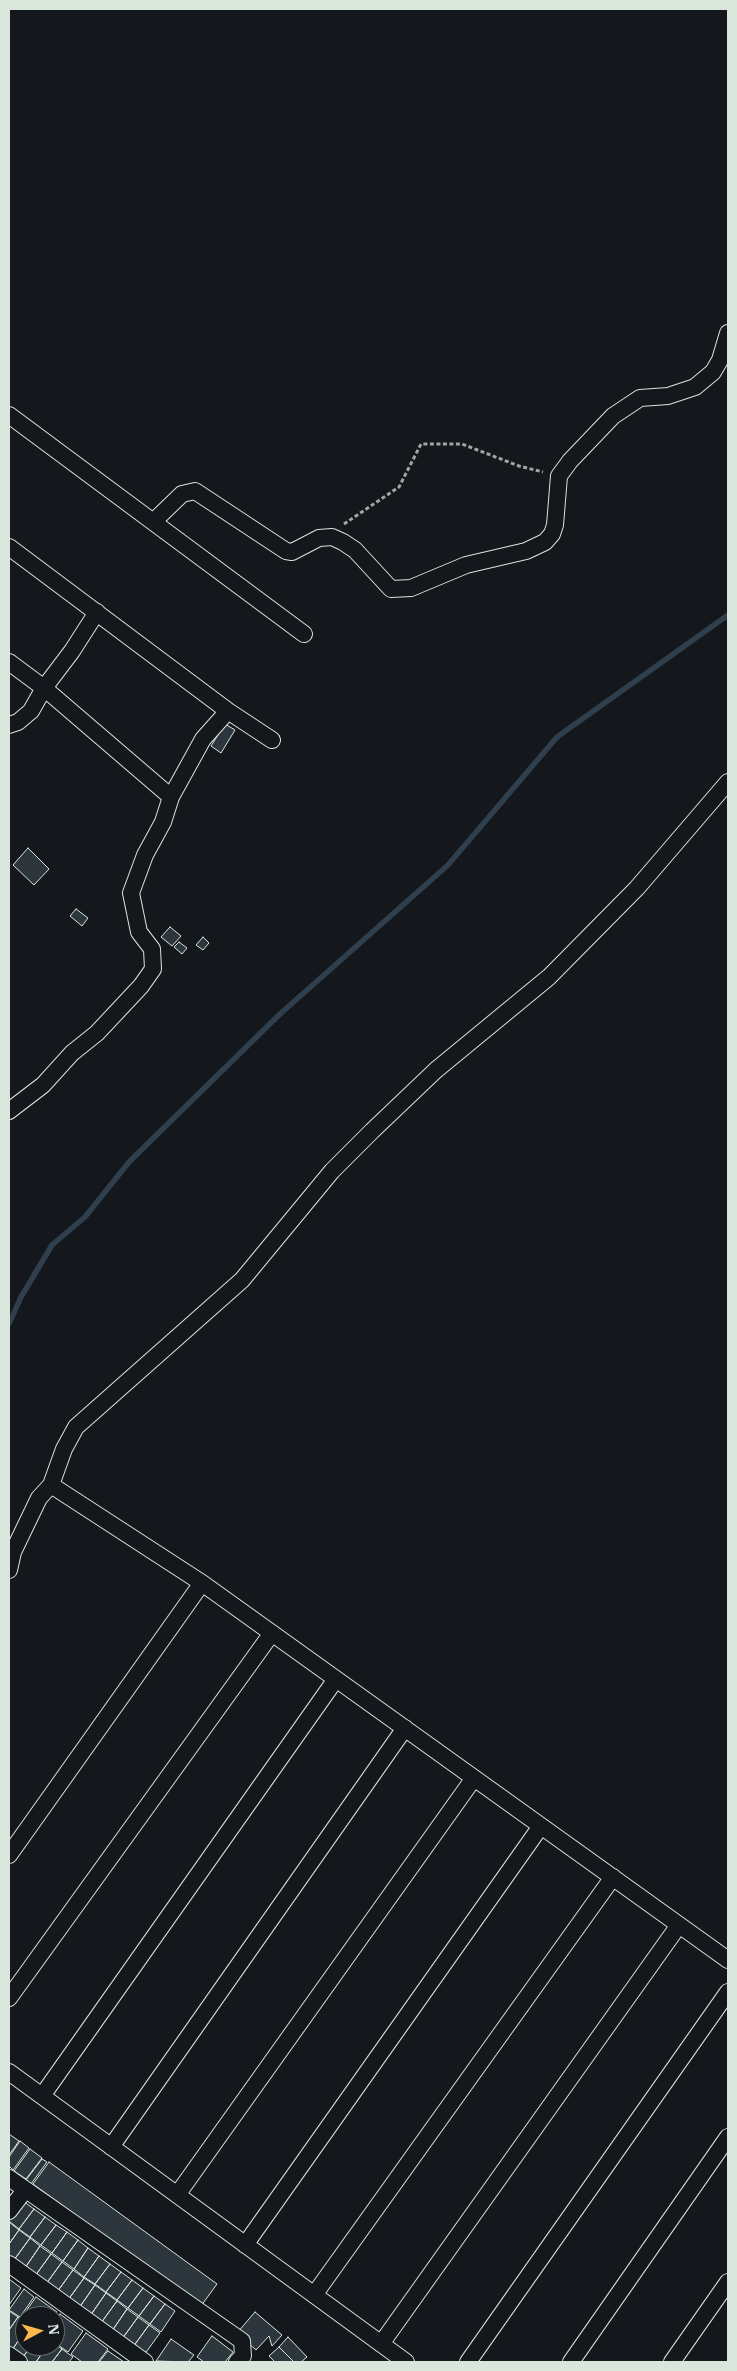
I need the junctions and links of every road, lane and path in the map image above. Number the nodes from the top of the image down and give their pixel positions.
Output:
1 (728, 333) edge
2 (9, 414) edge
3 (559, 476) junction
4 (153, 522) junction
5 (319, 538) junction
6 (9, 547) edge
7 (97, 612) junction
8 (304, 634) dead end
9 (9, 662) edge
10 (44, 688) junction
11 (228, 710) junction
12 (9, 725) edge
13 (272, 740) dead end
14 (728, 782) edge
15 (171, 797) junction
16 (9, 1111) edge
17 (51, 1485) junction
18 (9, 1570) edge
19 (202, 1583) junction
20 (272, 1633) junction
21 (336, 1679) junction
22 (405, 1728) junction
23 (474, 1778) junction
24 (541, 1826) junction
25 (9, 1855) edge
26 (613, 1877) junction
27 (679, 1925) junction
28 (728, 1960) edge
29 (728, 1992) edge
30 (9, 1998) edge
31 (9, 2072) edge
32 (42, 2096) junction
33 (728, 2137) edge
34 (112, 2147) junction
35 (9, 2178) edge
36 (25, 2190) junction
37 (177, 2195) junction
38 (9, 2211) edge
39 (245, 2244) junction
40 (9, 2264) edge
41 (728, 2282) edge
42 (314, 2295) junction
43 (381, 2344) junction
44 (9, 2355) edge
45 (680, 2358) edge
46 (19, 2362) edge
47 (146, 2362) edge
48 (237, 2362) edge
49 (406, 2362) edge
50 (468, 2362) edge
51 (571, 2362) edge

1 - 3 street
2 - 4 street
3 - 5 path
3 - 5 street
4 - 5 street
4 - 8 street
6 - 7 street
7 - 10 street
7 - 11 street
9 - 10 street
10 - 12 street
10 - 15 street
11 - 13 street
11 - 15 street
14 - 17 street
15 - 16 street
17 - 18 street
17 - 19 street
19 - 20 street
19 - 25 street
20 - 21 street
20 - 30 street
21 - 22 street
21 - 32 street
22 - 23 street
22 - 34 street
23 - 24 street
23 - 37 street
24 - 26 street
24 - 39 street
26 - 27 street
26 - 42 street
27 - 28 street
27 - 43 street
29 - 50 street
31 - 32 street
32 - 34 street
33 - 51 street
34 - 37 street
35 - 36 street
36 - 38 street
36 - 48 street
37 - 39 street
39 - 42 street
40 - 47 street
41 - 45 street
42 - 43 street
43 - 49 street
44 - 46 street

